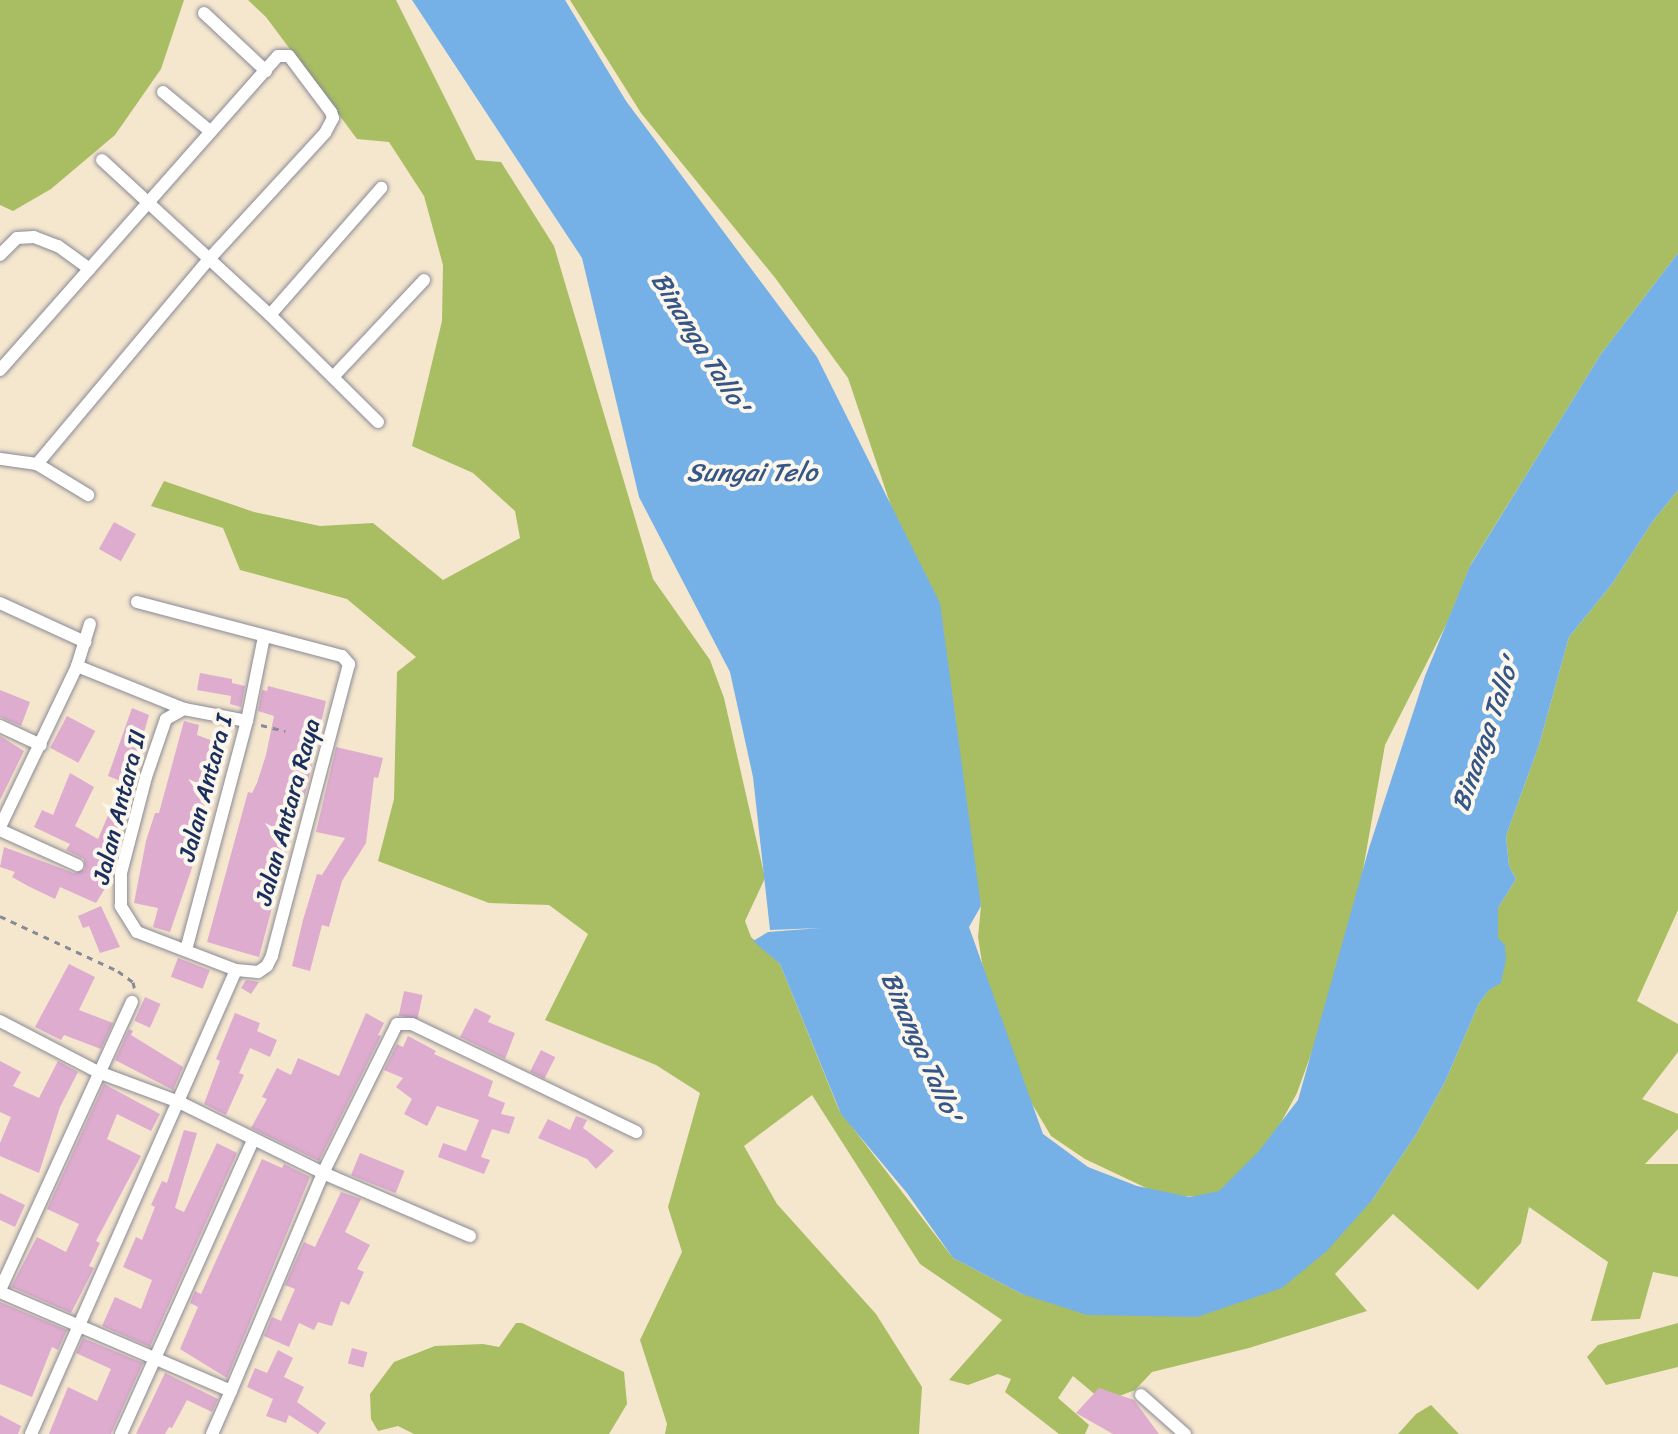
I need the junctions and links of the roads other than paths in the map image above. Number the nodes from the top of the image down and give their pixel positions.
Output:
1 (204, 13) dead end
2 (266, 71) junction
3 (163, 92) dead end
4 (211, 132) junction
5 (102, 160) dead end
6 (381, 188) dead end
7 (150, 201) junction
8 (0, 255) edge
9 (209, 259) junction
10 (90, 269) junction
11 (424, 280) dead end
12 (270, 315) junction
13 (0, 370) edge
14 (333, 377) junction
15 (378, 422) dead end
16 (0, 459) edge
17 (37, 464) junction
18 (88, 495) dead end
19 (137, 602) dead end
20 (0, 603) edge
21 (90, 624) dead end
22 (264, 637) junction
23 (85, 642) junction
24 (77, 666) junction
25 (184, 709) junction
26 (247, 721) junction
27 (0, 726) edge
28 (41, 745) junction
29 (0, 828) edge
30 (77, 865) dead end
31 (186, 950) junction
32 (263, 969) joint
33 (236, 970) junction
34 (132, 1002) road end
35 (0, 1021) edge
36 (98, 1072) junction
37 (179, 1102) junction
38 (636, 1132) dead end
39 (253, 1140) junction
40 (323, 1173) junction
41 (470, 1236) dead end
42 (0, 1291) edge
43 (80, 1327) junction
44 (156, 1359) junction
45 (231, 1391) junction
46 (1141, 1395) dead end
47 (31, 1434) edge
48 (121, 1434) edge
49 (212, 1434) edge
50 (1185, 1434) edge

1 - 2 street
2 - 4 street
2 - 9 street
3 - 4 street
4 - 7 street
5 - 7 street
6 - 12 street
7 - 9 street
7 - 10 street
8 - 10 street
9 - 12 street
9 - 17 street
10 - 13 street
11 - 14 street
12 - 14 street
14 - 15 street
16 - 17 street
17 - 18 street
19 - 22 street
20 - 23 street
21 - 23 street
22 - 26 street, Jalan Antara I
22 - 32 street, Jalan Antara Raya
23 - 24 street
24 - 25 street
24 - 28 street
25 - 26 street
25 - 31 street, Jalan Antara II
26 - 31 street, Jalan Antara I
27 - 28 street
28 - 29 street
29 - 30 street
31 - 33 street, Jalan Antara II
32 - 33 street, Jalan Antara II
33 - 37 street
34 - 36 street
35 - 36 street
36 - 37 street
36 - 42 street
37 - 39 street
37 - 43 street
38 - 40 street
39 - 40 street
39 - 44 street
40 - 41 street
40 - 45 street
42 - 43 street
43 - 44 street
43 - 47 street
44 - 45 street
44 - 48 street
45 - 49 street
46 - 50 street

